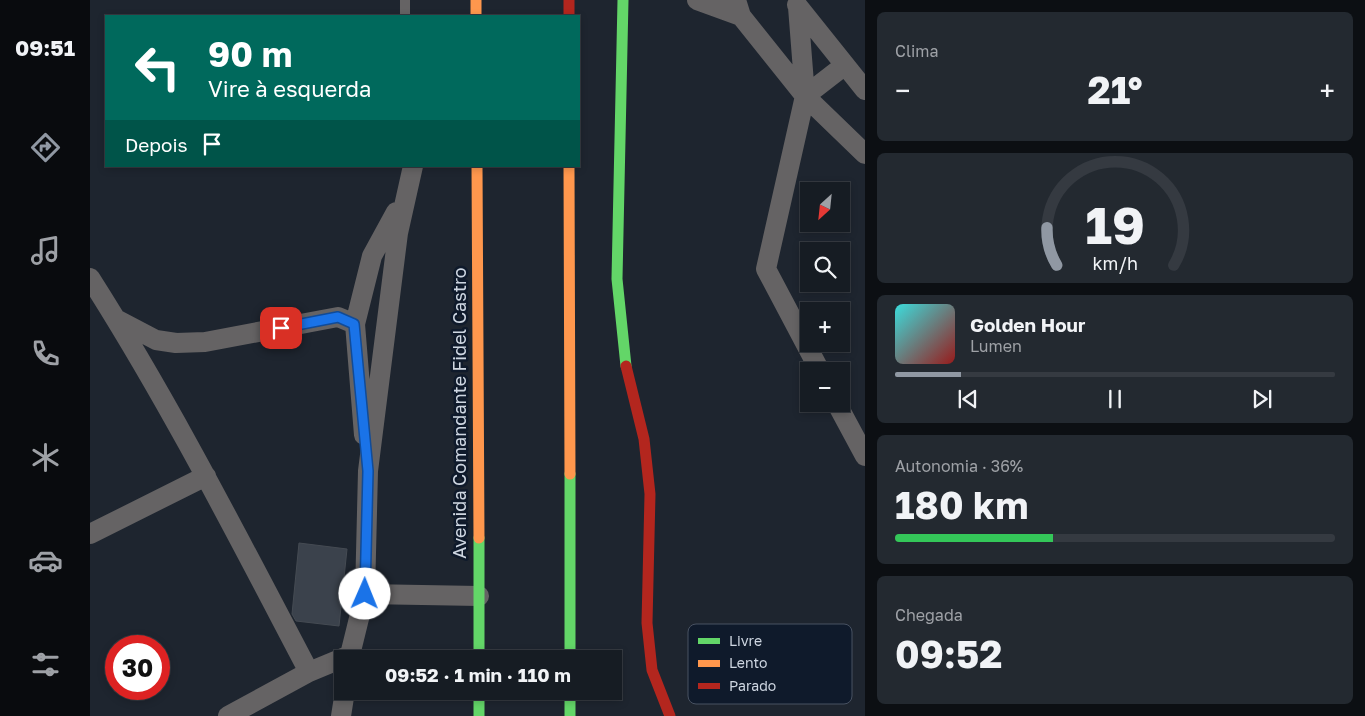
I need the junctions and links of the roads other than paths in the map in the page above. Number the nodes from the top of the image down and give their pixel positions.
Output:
1 (405, 0) edge
2 (476, 0) edge
3 (569, 0) edge
4 (623, 0) edge
5 (697, 0) edge
6 (797, 4) edge
7 (738, 8) edge
8 (405, 15) edge
9 (476, 15) edge
10 (569, 15) edge
11 (845, 65) junction
12 (865, 90) edge
13 (804, 96) junction
14 (865, 154) edge
15 (412, 167) edge
16 (477, 167) edge
17 (569, 167) edge
18 (407, 192) junction
19 (90, 278) edge
20 (116, 319) junction
21 (354, 324) junction
22 (815, 362) edge
23 (841, 412) edge
24 (865, 456) edge
25 (368, 471) junction
26 (206, 476) junction
27 (90, 534) edge
28 (365, 594) junction
29 (479, 596) junction
30 (351, 650) edge
31 (479, 650) edge
32 (570, 650) edge
33 (334, 663) edge
34 (309, 672) junction
35 (344, 700) edge
36 (479, 700) edge
37 (570, 700) edge
38 (228, 716) edge
39 (341, 716) edge
40 (479, 716) edge
41 (570, 716) edge
42 (670, 716) edge

1 - 8 lane
2 - 9 main road
3 - 10 main road
4 - 42 main road
5 - 7 street
6 - 11 street
6 - 13 street
7 - 13 street
11 - 12 street
11 - 13 street
13 - 14 street
13 - 22 street
15 - 18 street
16 - 29 main road, Avenida Comandante Fidel Castro
17 - 32 main road
18 - 21 street
18 - 25 street
19 - 20 street
20 - 21 street
20 - 26 street
21 - 25 street
23 - 24 street
25 - 28 street
26 - 27 street
26 - 34 street
28 - 29 street
28 - 30 street
29 - 31 main road, Avenida Comandante Fidel Castro
33 - 34 street
34 - 38 street
35 - 39 street
36 - 40 main road
37 - 41 main road

